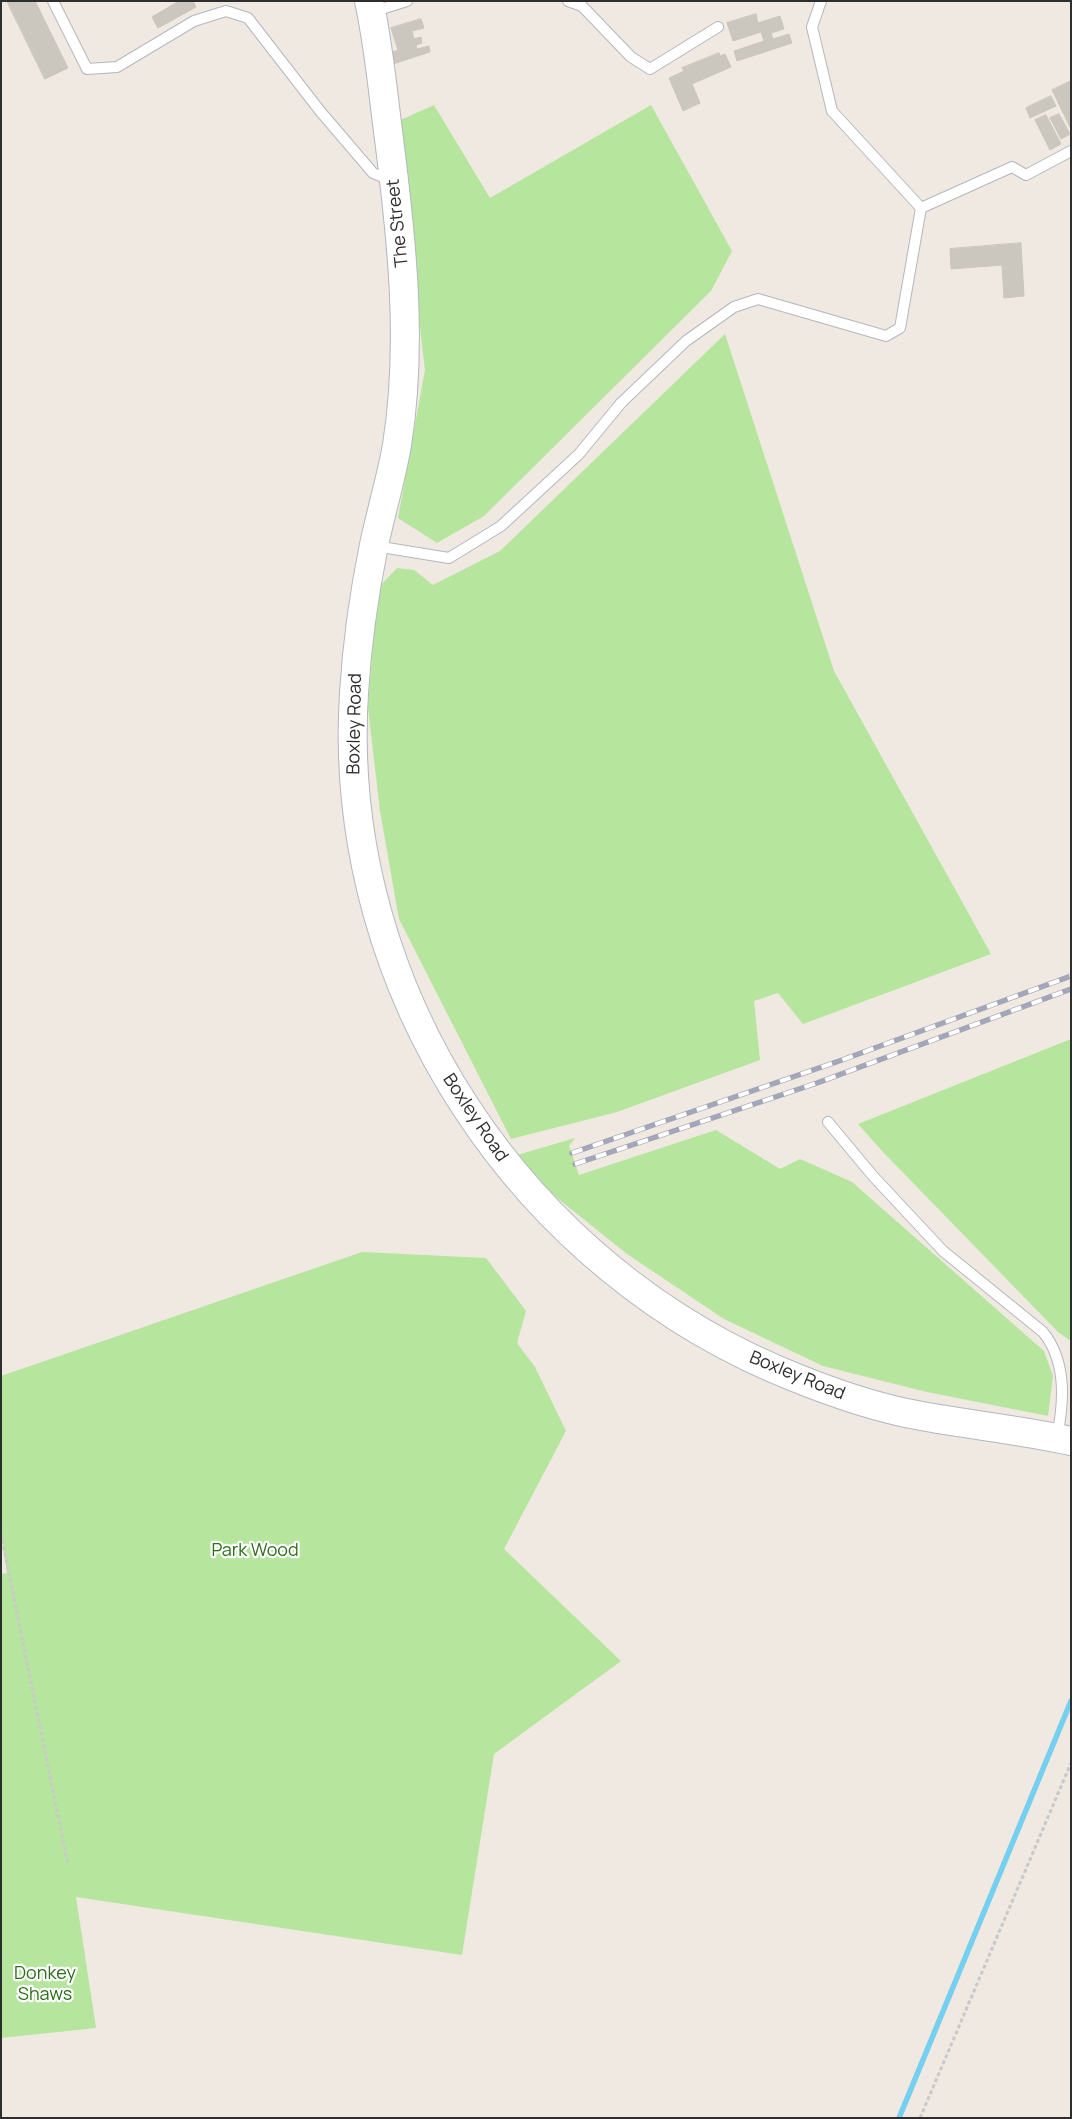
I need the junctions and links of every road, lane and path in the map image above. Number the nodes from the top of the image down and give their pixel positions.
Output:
1 (54, 1) edge
2 (407, 1) edge
3 (568, 1) edge
4 (821, 1) edge
5 (372, 5) edge
6 (718, 27) dead end
7 (1071, 151) edge
8 (395, 182) junction
9 (921, 208) junction
10 (397, 445) joint
11 (374, 546) junction
12 (828, 1122) dead end
13 (1064, 1440) edge
14 (1, 1534) edge
15 (4, 1556) edge
16 (1071, 1762) edge
17 (68, 1865) dead end
18 (920, 2118) edge

1 - 8 lane
2 - 5 lane
3 - 6 lane
4 - 9 lane
5 - 8 street, The Street
7 - 9 lane
8 - 10 street, The Street
9 - 11 lane
10 - 11 street, Boxley Road
11 - 13 street, Boxley Road
12 - 13 lane
14 - 15 path
15 - 17 path
16 - 18 path

